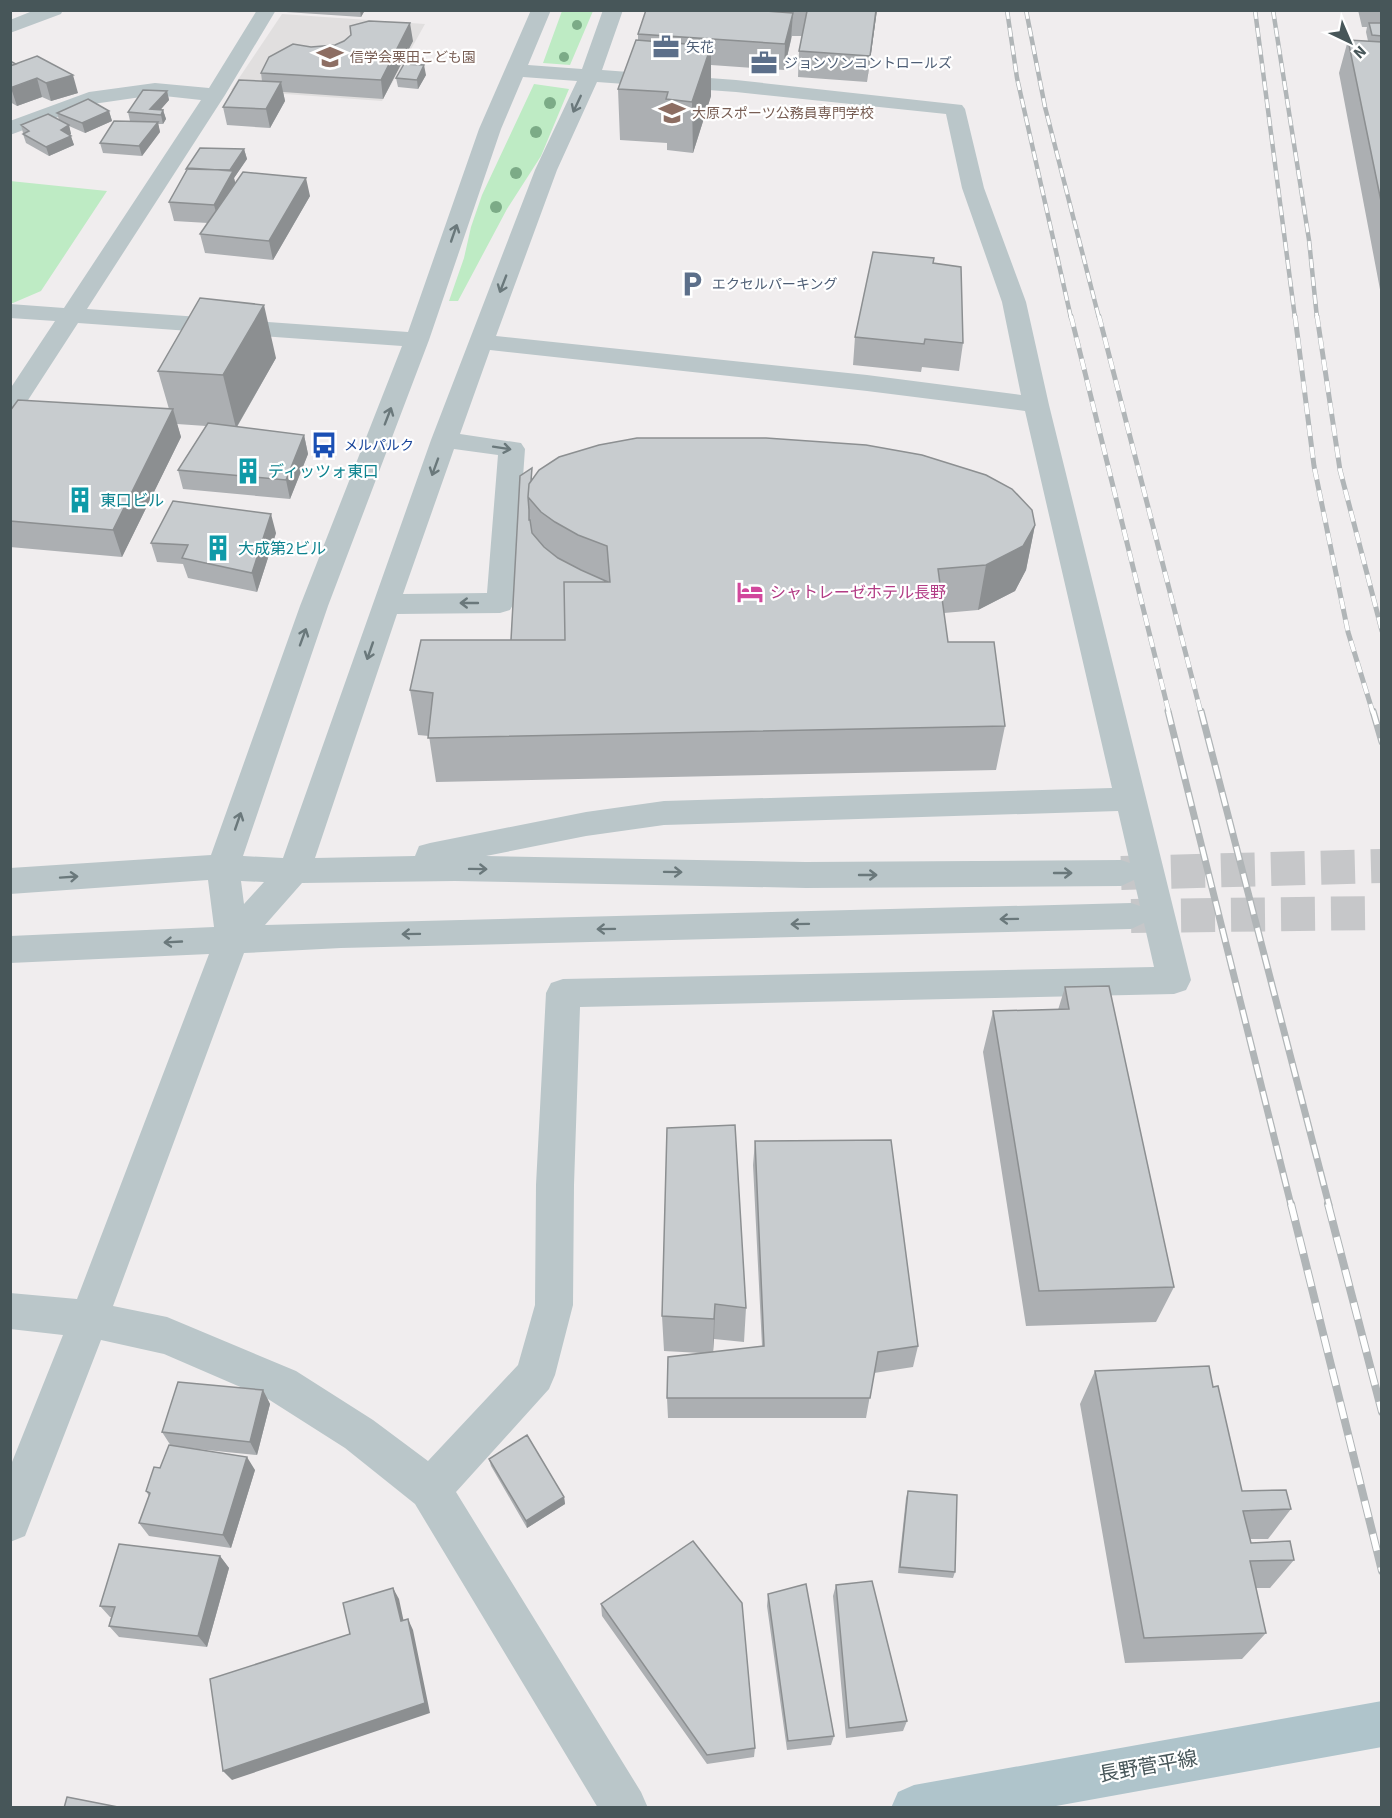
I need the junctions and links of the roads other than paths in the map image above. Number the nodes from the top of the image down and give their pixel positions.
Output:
1 (54, 10) edge
2 (267, 10) edge
3 (541, 10) edge
4 (614, 10) edge
5 (10, 27) edge
6 (517, 70) junction
7 (590, 77) junction
8 (215, 95) junction
9 (10, 129) edge
10 (10, 311) edge
11 (72, 315) junction
12 (417, 340) junction
13 (481, 342) junction
14 (1036, 405) junction
15 (10, 410) edge
16 (444, 440) junction
17 (386, 604) junction
18 (1132, 799) junction
19 (223, 867) junction
20 (370, 870) junction
21 (294, 871) junction
22 (1121, 873) tunnel mouth
23 (10, 881) edge
24 (1131, 916) tunnel mouth
25 (232, 939) junction
26 (10, 950) edge
27 (10, 1311) edge
28 (89, 1318) junction
29 (430, 1489) junction
30 (10, 1521) edge
31 (1382, 1724) edge
32 (625, 1808) edge
33 (914, 1808) edge

1 - 5 street
2 - 8 street
3 - 6 street
4 - 7 street
6 - 7 street
12 -> 6 street
7 -> 13 street
7 - 14 street
8 - 9 street
8 - 11 street
10 - 11 street
11 - 12 street
11 - 15 street
19 -> 12 street
13 - 14 street
13 - 16 street
14 - 18 street
16 -> 17 street
16 -> 17 street
17 -> 21 street
18 - 20 street
18 - 29 street
19 - 21 street
23 -> 19 street
19 - 25 street
20 - 21 street
20 -> 22 street
21 - 25 street
24 -> 25 street
25 -> 26 street
25 - 28 street
27 - 28 street
28 - 29 street
28 - 30 street
29 - 32 street
31 - 33 main road, 長野菅平線

